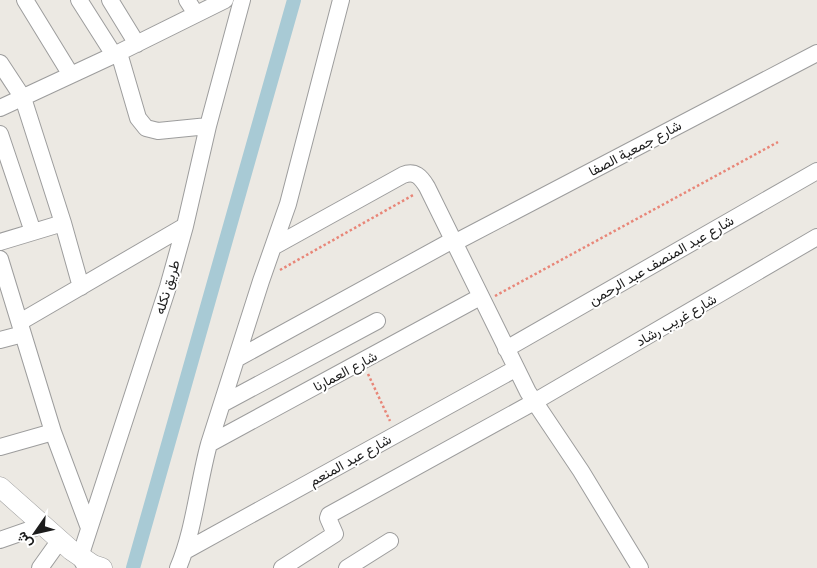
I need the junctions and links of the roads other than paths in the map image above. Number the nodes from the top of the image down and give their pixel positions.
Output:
1 (25, 0) edge
2 (79, 0) edge
3 (110, 0) edge
4 (187, 0) edge
5 (225, 0) edge
6 (242, 0) edge
7 (341, 0) edge
8 (196, 14) junction
9 (137, 44) junction
10 (817, 53) edge
11 (117, 54) junction
12 (0, 63) edge
13 (71, 75) junction
14 (23, 98) junction
15 (0, 108) edge
16 (208, 126) junction
17 (0, 134) edge
18 (817, 171) edge
19 (63, 223) junction
20 (185, 226) junction
21 (34, 232) junction
22 (817, 238) edge
23 (0, 242) edge
24 (453, 242) junction
25 (273, 247) junction
26 (0, 259) edge
27 (81, 287) junction
28 (482, 300) junction
29 (377, 321) dead end
30 (21, 328) junction
31 (0, 340) edge
32 (506, 349) junction
33 (236, 359) junction
34 (515, 369) junction
35 (534, 402) junction
36 (222, 404) junction
37 (53, 432) junction
38 (209, 444) junction
39 (0, 447) edge
40 (0, 487) edge
41 (43, 526) junction
42 (89, 528) junction
43 (0, 540) edge
44 (60, 540) junction
45 (390, 541) dead end
46 (185, 551) junction
47 (83, 562) edge
48 (40, 568) edge
49 (102, 568) edge
50 (178, 568) edge
51 (282, 568) edge
52 (347, 568) edge
53 (640, 568) edge

1 - 13 street
2 - 11 street
3 - 9 street
4 - 8 street
5 - 8 street
6 - 16 street, طريق نكله
7 - 25 street
8 - 9 street
9 - 11 street
10 - 24 street, شارع جمعية الصفا
11 - 13 street
11 - 16 street
12 - 14 street
13 - 14 street
14 - 15 street
14 - 19 street
16 - 20 street, طريق نكله
17 - 21 street
18 - 32 street, شارع عبد المنصف عبد الرحمن
19 - 21 street
19 - 27 street
20 - 27 street
20 - 42 street, طريق نكله
21 - 23 street
22 - 35 street, شارع غريب رشاد
24 - 25 street
24 - 28 street
24 - 33 street, شارع جمعية الصفا
25 - 33 street
26 - 30 street
27 - 30 street
28 - 32 street
28 - 38 street, شارع العمارنا
29 - 36 street
30 - 31 street
30 - 37 street
32 - 34 street
33 - 36 street
34 - 35 street
34 - 46 street, شارع عبد المنعم
35 - 51 street, شارع غريب رشاد
35 - 53 street
36 - 38 street
37 - 39 street
37 - 42 street
38 - 46 street
40 - 41 street
41 - 43 street
41 - 44 street
42 - 47 street, طريق نكله
44 - 47 street
44 - 48 street
45 - 52 street
46 - 50 street
47 - 49 street

